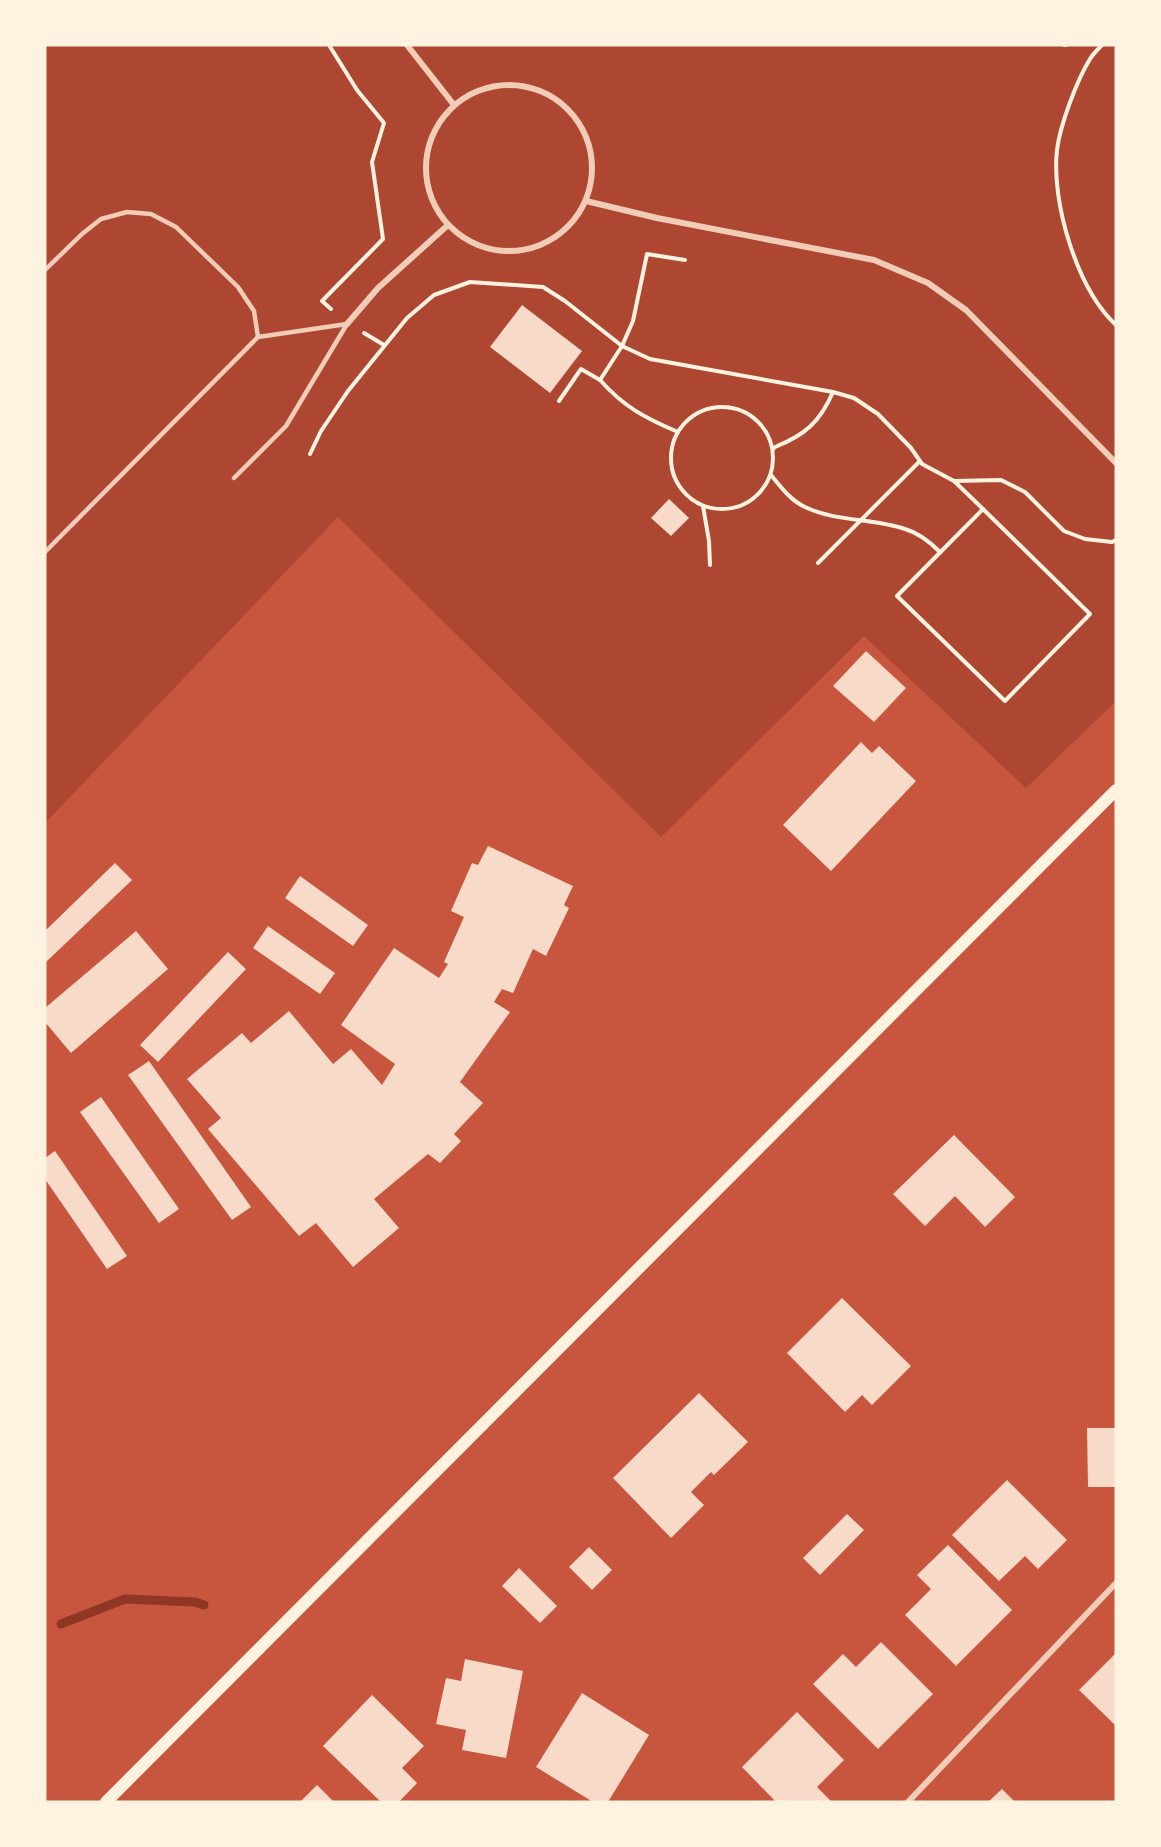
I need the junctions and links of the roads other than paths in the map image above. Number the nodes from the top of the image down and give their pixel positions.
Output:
1 (407, 45) edge
2 (454, 105) junction
3 (586, 201) junction
4 (448, 225) junction
5 (45, 270) edge
6 (347, 324) junction
7 (258, 337) junction
8 (1116, 463) edge
9 (234, 478) dead end
10 (45, 552) edge
11 (1116, 790) edge
12 (1116, 1582) edge
13 (106, 1802) edge
14 (908, 1802) edge

1 - 2 street
2 - 3 street
2 - 4 street
3 - 4 street
3 - 8 street
4 - 6 street
5 - 7 lane
6 - 7 lane
6 - 9 lane
7 - 10 lane
11 - 13 main road
12 - 14 street

